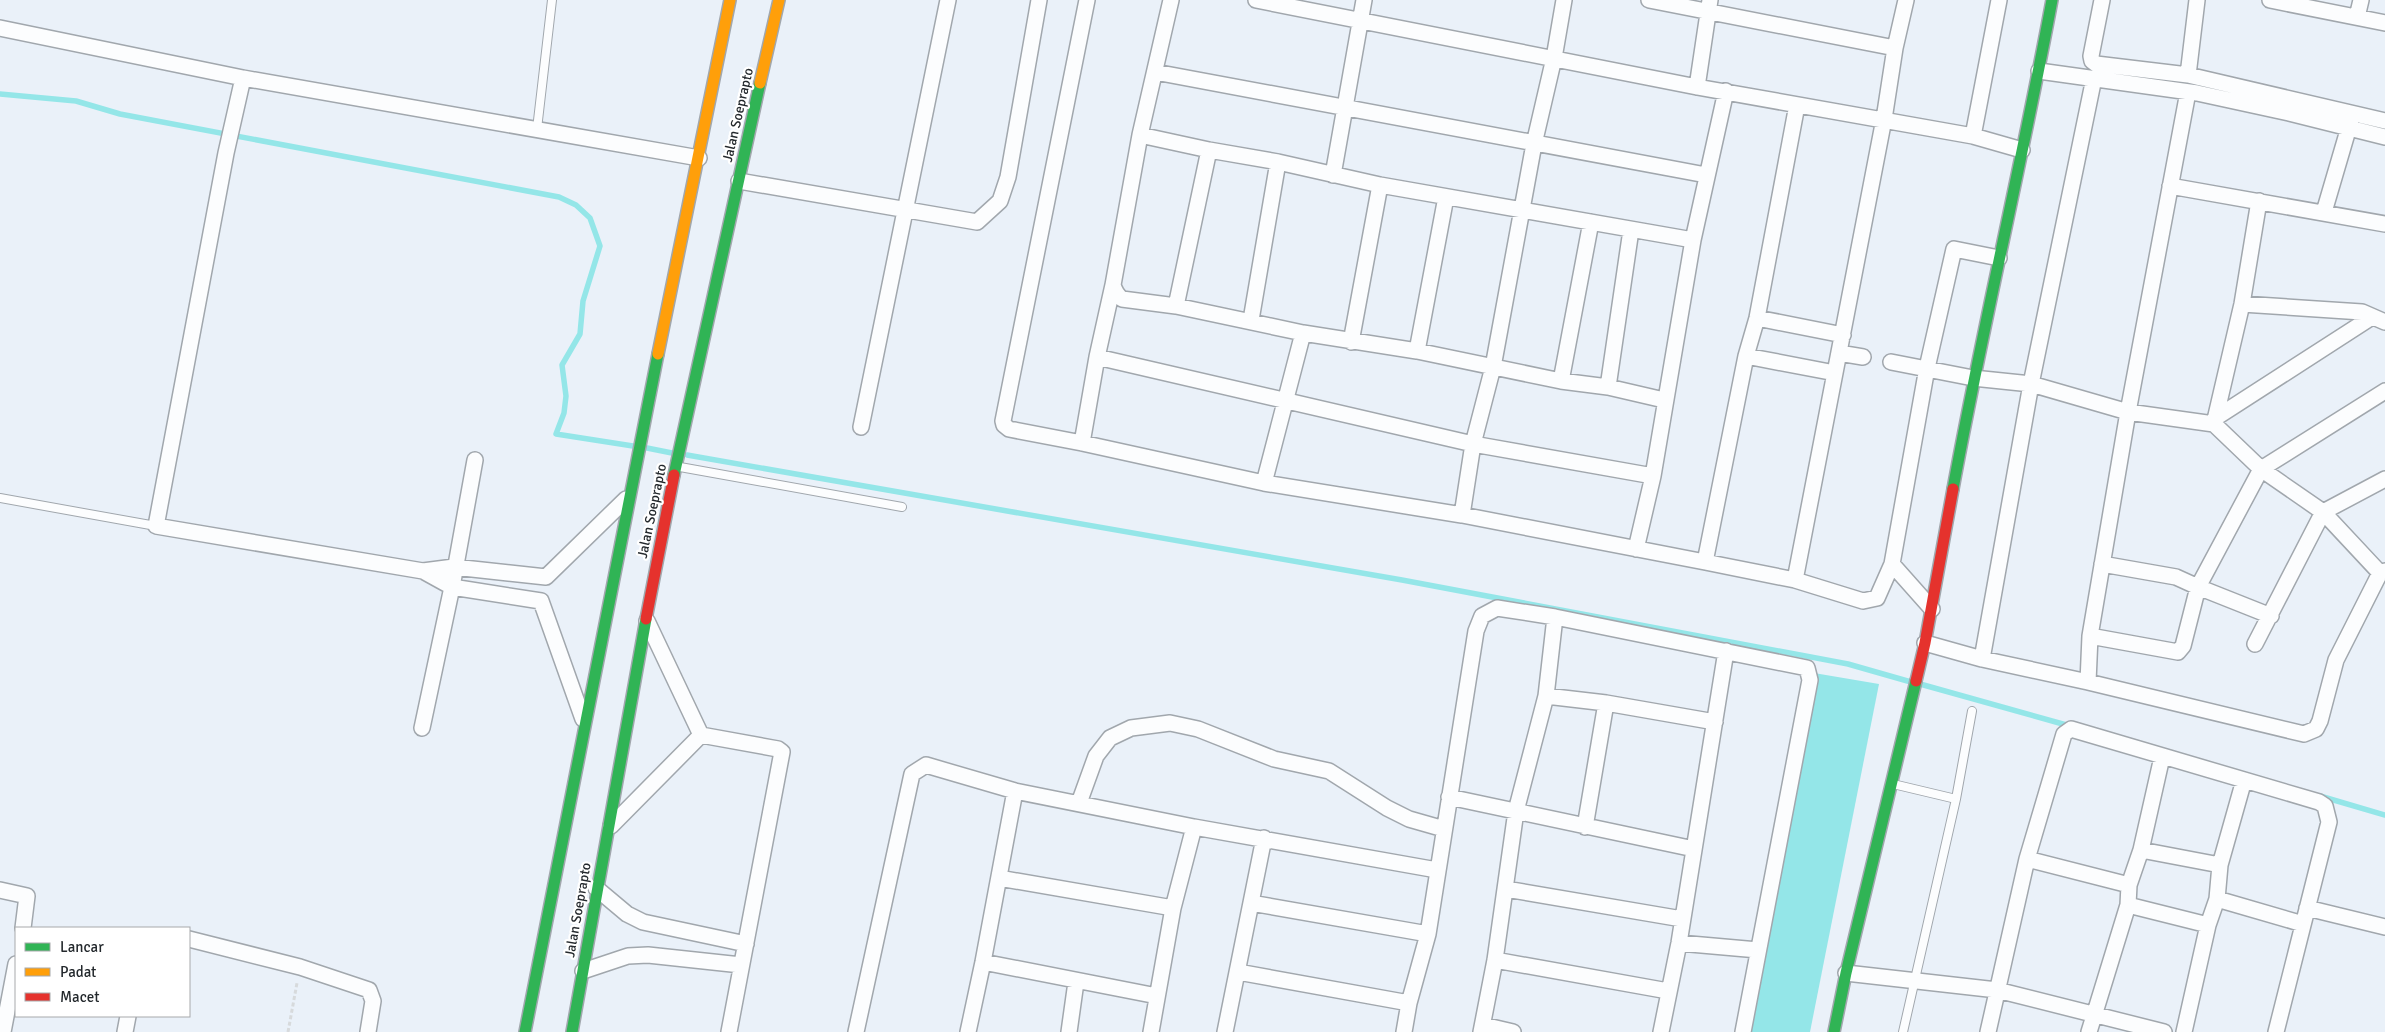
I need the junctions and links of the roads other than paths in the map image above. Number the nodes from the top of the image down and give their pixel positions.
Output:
1 (552, 0) edge
2 (730, 0) edge
3 (779, 0) edge
4 (948, 0) edge
5 (1039, 0) edge
6 (1087, 0) edge
7 (1171, 0) edge
8 (1256, 0) edge
9 (1364, 0) edge
10 (1564, 0) edge
11 (1649, 0) edge
12 (1906, 0) edge
13 (1998, 0) edge
14 (2052, 0) edge
15 (2102, 0) edge
16 (2197, 0) edge
17 (2270, 0) edge
18 (2361, 0) edge
19 (1708, 6) edge
20 (2357, 17) junction
21 (1360, 22) junction
22 (2385, 23) edge
23 (0, 28) edge
24 (1895, 48) junction
25 (1554, 58) junction
26 (2039, 71) junction
27 (1156, 72) junction
28 (2188, 75) junction
29 (243, 78) junction
30 (2094, 78) junction
31 (1697, 86) junction
32 (1726, 91) junction
33 (2188, 92) junction
34 (1797, 105) junction
35 (1345, 108) junction
36 (2353, 113) junction
37 (1884, 119) junction
38 (2385, 122) edge
39 (2349, 128) junction
40 (536, 129) junction
41 (1140, 135) junction
42 (1973, 136) junction
43 (2385, 137) edge
44 (1534, 144) junction
45 (1209, 150) junction
46 (2022, 150) junction
47 (700, 158) junction
48 (1278, 162) junction
49 (1333, 175) junction
50 (1706, 175) junction
51 (738, 181) junction
52 (1380, 185) junction
53 (2170, 186) junction
54 (1446, 197) junction
55 (2259, 200) junction
56 (905, 209) junction
57 (1523, 210) junction
58 (2324, 212) junction
59 (1590, 222) junction
60 (2385, 224) edge
61 (1631, 230) junction
62 (1693, 240) junction
63 (1999, 258) junction
64 (1113, 285) junction
65 (2242, 304) junction
66 (1176, 306) junction
67 (1757, 318) junction
68 (2378, 319) edge
69 (1251, 320) junction
70 (1302, 332) junction
71 (1843, 335) junction
72 (1352, 342) junction
73 (1417, 351) junction
74 (1839, 353) junction
75 (1746, 356) junction
76 (1096, 357) junction
77 (1863, 357) dead end
78 (1891, 362) dead end
79 (1493, 367) junction
80 (1927, 368) junction
81 (1835, 373) junction
82 (1973, 378) junction
83 (1561, 381) junction
84 (2031, 384) junction
85 (1608, 387) junction
86 (2385, 391) edge
87 (1284, 399) junction
88 (1664, 400) junction
89 (2128, 412) junction
90 (2215, 420) junction
91 (861, 427) dead end
92 (1082, 442) junction
93 (1473, 444) junction
94 (475, 460) dead end
95 (677, 464) junction
96 (2261, 469) junction
97 (1653, 476) junction
98 (2385, 479) edge
99 (1264, 483) junction
100 (629, 496) junction
101 (0, 498) edge
102 (902, 508) dead end
103 (2323, 512) junction
104 (1462, 515) junction
105 (156, 526) junction
106 (1636, 549) junction
107 (1705, 562) junction
108 (1892, 564) junction
109 (2102, 564) junction
110 (454, 567) junction
111 (423, 571) junction
112 (2382, 572) edge
113 (546, 577) junction
114 (1795, 580) junction
115 (452, 587) junction
116 (2198, 587) junction
117 (541, 601) junction
118 (1932, 609) junction
119 (2271, 616) junction
120 (646, 617) junction
121 (1555, 617) junction
122 (2090, 636) junction
123 (1925, 643) junction
124 (2255, 644) dead end
125 (1726, 651) junction
126 (1982, 659) junction
127 (2088, 682) junction
128 (1546, 696) junction
129 (1606, 703) junction
130 (1972, 711) dead end
131 (1716, 722) junction
132 (586, 727) junction
133 (422, 728) dead end
134 (701, 735) junction
135 (2162, 757) junction
136 (2244, 780) junction
137 (1891, 784) junction
138 (1015, 791) junction
139 (1449, 797) junction
140 (1956, 799) junction
141 (1079, 803) junction
142 (1516, 811) junction
143 (1194, 827) junction
144 (1585, 827) junction
145 (608, 829) junction
146 (1444, 829) junction
147 (1264, 838) junction
148 (1694, 849) junction
149 (2141, 850) junction
150 (2027, 859) junction
151 (2220, 865) junction
152 (1437, 870) junction
153 (999, 878) junction
154 (2129, 884) junction
155 (596, 888) junction
156 (1506, 889) junction
157 (0, 890) edge
158 (2217, 899) junction
159 (1251, 903) junction
160 (2128, 905) junction
161 (1173, 908) junction
162 (2307, 908) junction
163 (1682, 919) junction
164 (2303, 924) junction
165 (2208, 925) junction
166 (23, 927) edge
167 (2385, 927) edge
168 (1428, 934) junction
169 (190, 939) edge
170 (1679, 943) junction
171 (746, 944) junction
172 (1758, 950) junction
173 (1495, 960) junction
174 (983, 962) junction
175 (742, 965) junction
176 (15, 969) edge
177 (583, 971) junction
178 (1238, 972) junction
179 (1846, 973) junction
180 (1076, 982) junction
181 (1913, 982) junction
182 (1668, 990) junction
183 (1997, 990) junction
184 (1158, 996) junction
185 (1409, 1003) junction
186 (2094, 1014) junction
187 (128, 1017) edge
188 (1482, 1029) edge
189 (3, 1032) edge
190 (125, 1032) edge
191 (368, 1032) edge
192 (525, 1032) edge
193 (572, 1032) edge
194 (729, 1032) edge
195 (856, 1032) edge
196 (968, 1032) edge
197 (1069, 1032) edge
198 (1151, 1032) edge
199 (1225, 1032) edge
200 (1404, 1032) edge
201 (1513, 1032) edge
202 (1661, 1032) edge
203 (1743, 1032) edge
204 (1834, 1032) edge
205 (1903, 1032) edge
206 (1988, 1032) edge
207 (2089, 1032) edge
208 (2164, 1032) edge
209 (2184, 1032) edge
210 (2276, 1032) edge

1 - 40 lane
2 - 47 main road, Jalan Soeprapto
3 - 51 main road, Jalan Soeprapto
4 - 56 street
5 - 56 street
6 - 92 street
7 - 27 street
8 - 21 street
9 - 21 street
10 - 25 street
11 - 19 street
12 - 24 street
13 - 42 street
14 - 26 main road
15 - 28 street
16 - 28 street
17 - 20 street
18 - 20 street
19 - 24 street
19 - 31 street
20 - 22 street
21 - 25 street
21 - 35 street
23 - 29 street
24 - 37 street
25 - 31 street
25 - 44 street
26 - 30 street
26 - 46 main road
27 - 35 street
27 - 41 street
28 - 36 street
29 - 40 street
29 - 105 street
30 - 33 street
30 - 84 street
31 - 32 street
32 - 34 street
32 - 50 street
33 - 39 street
33 - 53 street
34 - 37 street
34 - 67 street
35 - 44 street
35 - 49 street
36 - 38 street
36 - 39 street
37 - 42 street
37 - 71 street
39 - 43 street
39 - 58 street
40 - 47 street
41 - 45 street
41 - 64 street
42 - 46 street
44 - 50 street
44 - 57 street
45 - 48 street
45 - 66 street
46 - 63 main road
47 - 100 main road, Jalan Soeprapto
48 - 49 street
48 - 69 street
49 - 52 street
50 - 62 street
51 - 56 street
51 - 95 main road, Jalan Soeprapto
52 - 54 street
52 - 72 street
53 - 55 street
53 - 89 street
54 - 57 street
54 - 73 street
55 - 58 street
55 - 65 street
56 - 91 street
57 - 59 street
57 - 79 street
58 - 60 street
59 - 61 street
59 - 83 street
61 - 62 street
61 - 85 street
62 - 88 street
63 - 80 street
63 - 82 main road
64 - 66 street
64 - 76 street
65 - 68 street
65 - 90 street
66 - 69 street
67 - 71 street
67 - 75 street
68 - 90 street
69 - 70 street
70 - 72 street
70 - 87 street
71 - 74 street
72 - 73 street
73 - 79 street
74 - 77 street
74 - 81 street
75 - 81 street
75 - 107 street
76 - 87 street
76 - 92 street
78 - 80 street
79 - 83 street
79 - 93 street
80 - 82 street
80 - 108 street
81 - 114 street
82 - 84 street
82 - 118 main road
83 - 85 street
84 - 89 street
84 - 126 street
85 - 88 street
86 - 96 street
87 - 93 street
87 - 99 street
88 - 97 street
89 - 90 street
89 - 109 street
90 - 96 street
92 - 99 street
93 - 97 street
93 - 104 street
94 - 110 street
95 - 102 lane
95 - 120 main road, Jalan Soeprapto
96 - 103 street
96 - 116 street
97 - 106 street
98 - 103 street
99 - 104 street
100 - 113 street
100 - 132 main road, Jalan Soeprapto
101 - 105 lane
103 - 112 street
103 - 119 street
104 - 106 street
105 - 111 street
106 - 107 street
107 - 114 street
108 - 114 street
108 - 118 street
109 - 116 street
109 - 122 street
110 - 111 street
110 - 113 street
110 - 115 street
111 - 115 street
112 - 127 street
113 - 117 street
115 - 117 street
115 - 133 street
116 - 119 street
116 - 122 street
117 - 132 street
118 - 123 main road
119 - 124 street
120 - 134 street
120 - 145 main road, Jalan Soeprapto
121 - 125 street
121 - 128 street
121 - 139 street
122 - 127 street
123 - 126 street
123 - 137 main road
125 - 131 street
125 - 172 street
126 - 127 street
128 - 129 street
128 - 142 street
129 - 131 street
129 - 144 street
130 - 140 lane
131 - 148 street
132 - 192 main road, Jalan Soeprapto
134 - 145 street
134 - 171 street
135 - 136 street
135 - 149 street
135 - 150 street
136 - 151 street
136 - 162 street
137 - 140 lane
137 - 179 main road
138 - 141 street
138 - 153 street
138 - 195 street
139 - 142 street
139 - 146 street
140 - 181 lane
141 - 143 street
141 - 146 street
142 - 144 street
142 - 156 street
143 - 147 street
143 - 161 street
144 - 148 street
145 - 155 main road, Jalan Soeprapto
146 - 152 street
147 - 152 street
147 - 159 street
148 - 163 street
149 - 151 street
149 - 154 street
150 - 154 street
150 - 183 street
151 - 158 street
152 - 168 street
153 - 161 street
153 - 174 street
154 - 160 street
155 - 171 street
155 - 177 main road, Jalan Soeprapto
156 - 163 street
156 - 173 street
157 - 166 street
158 - 164 street
158 - 165 street
159 - 168 street
159 - 178 street
160 - 165 street
160 - 186 street
161 - 184 street
162 - 164 street
162 - 167 street
163 - 170 street
164 - 210 street
165 - 209 street
168 - 185 street
169 - 191 street
170 - 172 street
170 - 182 street
171 - 175 street
172 - 203 street
173 - 182 street
173 - 188 street
174 - 180 street
174 - 196 street
175 - 177 street
175 - 194 street
176 - 189 street
177 - 193 main road, Jalan Soeprapto
178 - 185 street
178 - 199 street
179 - 181 street
179 - 204 main road
180 - 184 street
180 - 197 street
181 - 183 street
181 - 205 lane
182 - 202 street
183 - 186 street
183 - 206 street
184 - 198 street
185 - 200 street
186 - 207 street
186 - 208 street
187 - 190 street
188 - 201 street

